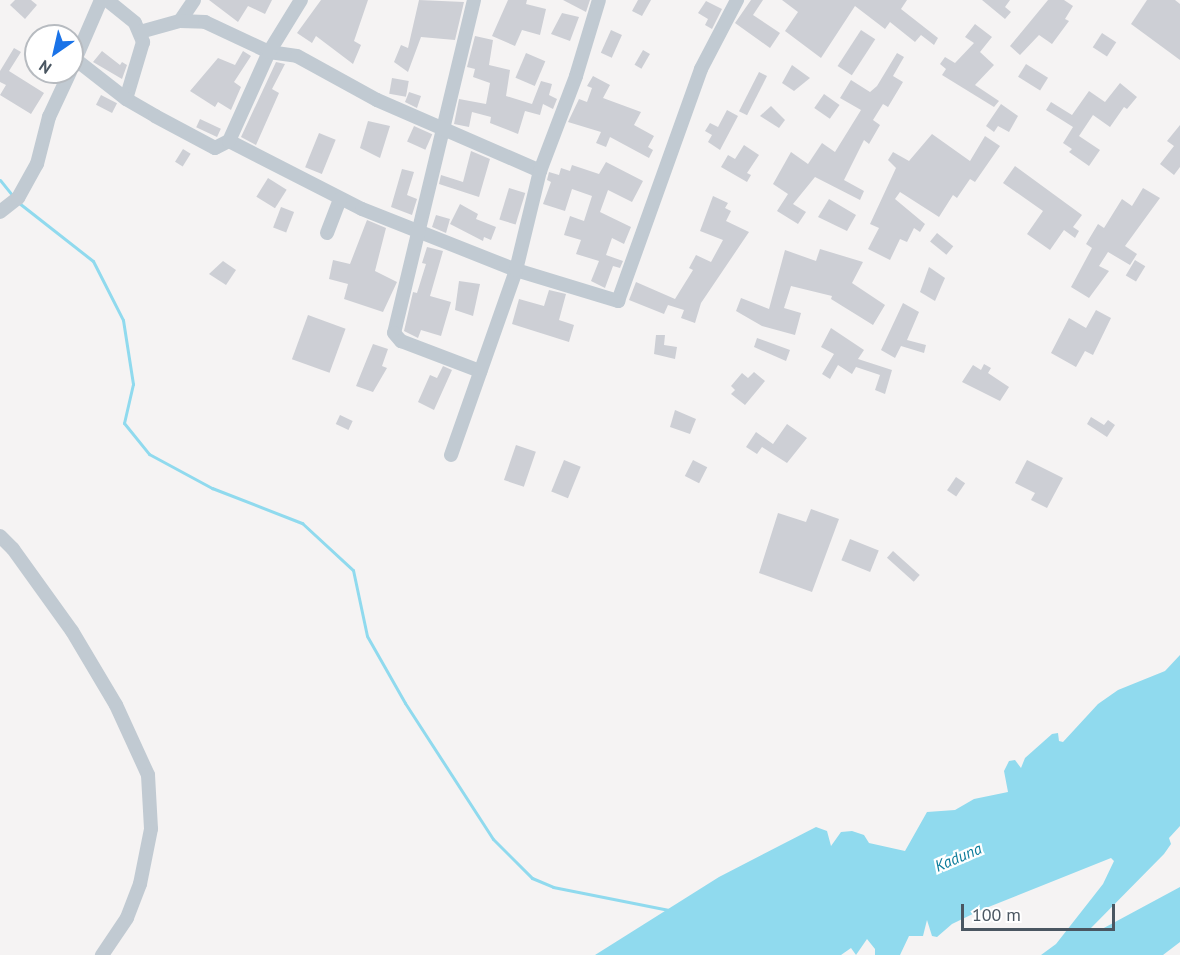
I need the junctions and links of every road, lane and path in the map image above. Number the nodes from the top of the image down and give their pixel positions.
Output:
1 (101, 0) edge
2 (107, 0) edge
3 (194, 0) edge
4 (301, 0) edge
5 (472, 0) edge
6 (599, 0) edge
7 (737, 0) edge
8 (180, 21) junction
9 (140, 32) junction
10 (84, 39) edge
11 (269, 52) junction
12 (84, 73) edge
13 (64, 84) edge
14 (126, 99) junction
15 (442, 128) junction
16 (229, 141) junction
17 (540, 171) junction
18 (340, 199) junction
19 (1, 211) edge
20 (416, 230) junction
21 (327, 233) dead end
22 (516, 270) junction
23 (480, 371) junction
24 (451, 455) dead end
25 (0, 537) edge
26 (102, 955) edge

1 - 10 street
2 - 9 street
3 - 8 street
4 - 11 street
5 - 15 street
6 - 17 street
7 - 22 street
8 - 9 street
8 - 11 street
9 - 14 street
11 - 15 street
11 - 16 street
12 - 14 street
13 - 19 street
14 - 16 street
15 - 17 street
15 - 20 street
16 - 18 street
17 - 22 street
18 - 20 street
18 - 21 street
20 - 22 street
20 - 23 street
22 - 23 street
23 - 24 street
25 - 26 street

